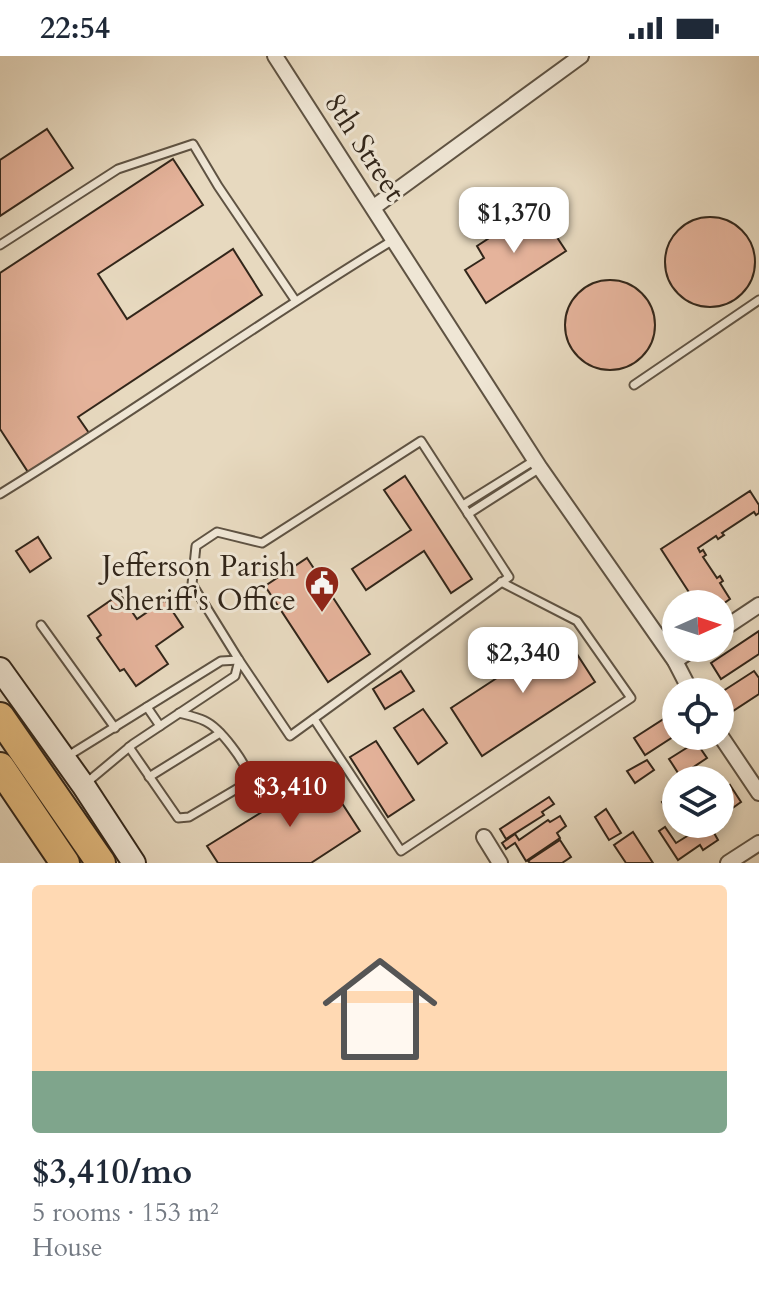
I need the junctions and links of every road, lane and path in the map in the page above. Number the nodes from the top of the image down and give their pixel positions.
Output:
1 (275, 56) edge
2 (581, 56) edge
3 (374, 207) junction
4 (395, 239) junction
5 (0, 245) edge
6 (295, 300) junction
7 (759, 300) edge
8 (634, 385) dead end
9 (538, 464) junction
10 (0, 494) edge
11 (463, 505) junction
12 (468, 514) junction
13 (501, 582) junction
14 (759, 605) edge
15 (734, 622) edge
16 (41, 625) dead end
17 (662, 642) edge
18 (239, 660) junction
19 (0, 669) edge
20 (147, 707) junction
21 (179, 713) junction
22 (0, 717) edge
23 (314, 719) junction
24 (160, 726) junction
25 (115, 728) junction
26 (220, 733) junction
27 (129, 747) junction
28 (730, 750) edge
29 (64, 759) junction
30 (0, 767) edge
31 (149, 777) junction
32 (83, 785) junction
33 (759, 793) edge
34 (484, 837) dead end
35 (759, 843) edge
36 (65, 863) edge
37 (101, 863) edge
38 (134, 863) edge
39 (500, 863) edge
40 (728, 863) edge

1 - 3 street, 8th Street
2 - 3 street
3 - 4 street, 8th Street
4 - 6 lane
4 - 9 street, 8th Street
5 - 6 lane
6 - 10 lane
7 - 8 lane
9 - 11 lane
9 - 12 lane
9 - 17 street, 8th Street
11 - 12 lane
11 - 18 lane
12 - 13 lane
13 - 23 lane
13 - 23 lane
14 - 15 street
16 - 25 lane
18 - 20 lane
18 - 21 lane
18 - 23 lane
19 - 29 main road
20 - 24 lane
20 - 25 lane
21 - 24 lane
21 - 26 lane
22 - 37 highway
24 - 27 lane
25 - 29 lane
26 - 31 lane
26 - 31 lane
27 - 31 lane
27 - 32 lane
28 - 33 street
29 - 32 main road
30 - 36 highway
32 - 38 main road
34 - 39 street
35 - 40 street

